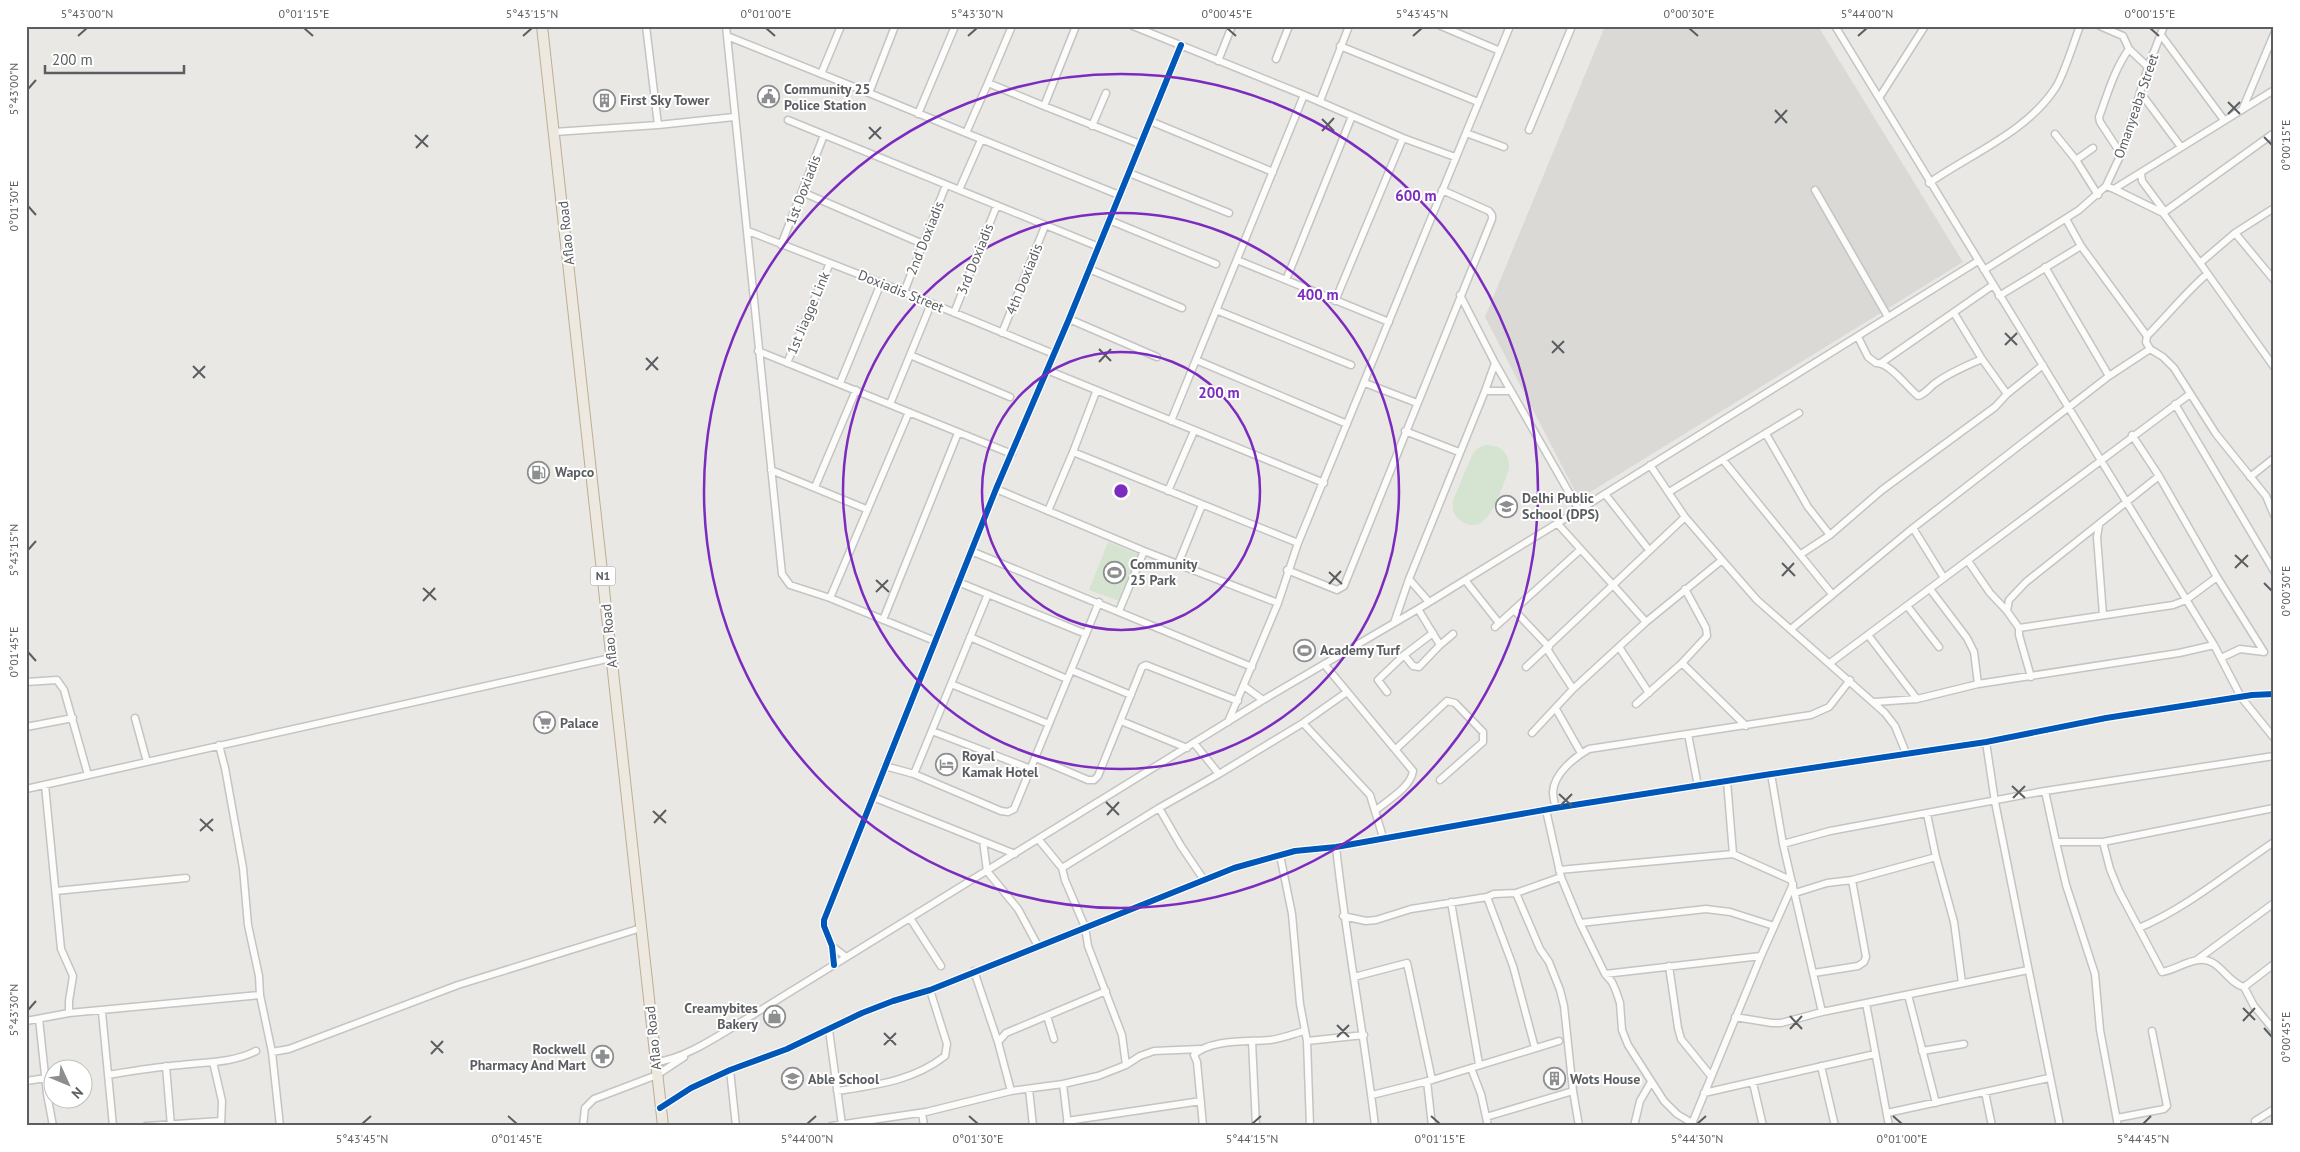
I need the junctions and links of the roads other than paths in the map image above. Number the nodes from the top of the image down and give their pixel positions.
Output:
1 (542, 26) edge
2 (646, 26) edge
3 (726, 26) edge
4 (842, 26) edge
5 (895, 26) edge
6 (955, 26) edge
7 (1012, 26) edge
8 (1076, 26) edge
9 (1133, 26) edge
10 (1232, 26) edge
11 (1289, 26) edge
12 (1348, 26) edge
13 (1510, 26) edge
14 (1572, 26) edge
15 (1834, 26) edge
16 (1925, 26) edge
17 (2080, 26) edge
18 (2100, 26) edge
19 (2164, 26) edge
20 (1446, 27) edge
21 (2274, 34) edge
22 (2161, 35) junction
23 (727, 36) junction
24 (1181, 45) junction
25 (1340, 46) junction
26 (2129, 49) junction
27 (1500, 51) junction
28 (1276, 59) dead end
29 (1218, 61) junction
30 (2148, 67) junction
31 (822, 74) junction
32 (988, 83) junction
33 (2274, 90) edge
34 (2140, 92) junction
35 (1106, 93) dead end
36 (869, 94) junction
37 (1304, 95) junction
38 (1879, 98) junction
39 (1320, 101) junction
40 (1478, 102) junction
41 (1044, 106) junction
42 (2243, 108) junction
43 (918, 114) junction
44 (1352, 116) junction
45 (734, 117) junction
46 (788, 120) dead end
47 (2224, 120) junction
48 (1150, 121) junction
49 (658, 125) junction
50 (1092, 126) junction
51 (1529, 130) dead end
52 (554, 132) junction
53 (966, 133) junction
54 (1466, 133) junction
55 (2274, 133) edge
56 (2055, 134) dead end
57 (824, 135) junction
58 (1403, 138) junction
59 (980, 140) junction
60 (1140, 144) junction
61 (2182, 147) junction
62 (1504, 148) dead end
63 (2093, 148) dead end
64 (2122, 154) junction
65 (1455, 158) junction
66 (2076, 160) junction
67 (1273, 172) junction
68 (2141, 172) junction
69 (1128, 173) junction
70 (1929, 183) junction
71 (946, 185) junction
72 (2106, 186) junction
73 (2114, 189) junction
74 (959, 190) junction
75 (1442, 190) junction
76 (1815, 190) dead end
77 (802, 192) junction
78 (2098, 194) junction
79 (1119, 195) junction
80 (997, 206) junction
81 (2274, 208) edge
82 (2164, 212) junction
83 (1229, 213) dead end
84 (2066, 218) junction
85 (1109, 220) junction
86 (1046, 226) junction
87 (748, 231) junction
88 (2235, 233) junction
89 (923, 244) junction
90 (781, 245) junction
91 (1099, 246) junction
92 (2081, 246) junction
93 (1237, 260) junction
94 (1978, 261) junction
95 (830, 263) junction
96 (2200, 263) junction
97 (1216, 264) dead end
98 (2045, 267) junction
99 (1089, 269) junction
100 (1984, 270) junction
101 (2208, 274) junction
102 (1286, 280) junction
103 (2274, 280) edge
104 (881, 283) junction
105 (1993, 284) junction
106 (904, 292) junction
107 (1460, 295) junction
108 (1999, 296) junction
109 (1335, 301) junction
110 (930, 304) junction
111 (1182, 308) dead end
112 (1216, 310) junction
113 (954, 313) junction
114 (1954, 313) junction
115 (1888, 317) junction
116 (1069, 319) junction
117 (1389, 322) junction
118 (1002, 333) junction
119 (2147, 336) junction
120 (1858, 337) junction
121 (2150, 349) junction
122 (758, 351) junction
123 (1054, 354) junction
124 (910, 355) junction
125 (1157, 357) dead end
126 (1982, 359) junction
127 (1196, 360) junction
128 (787, 363) junction
129 (1495, 363) junction
130 (1881, 363) junction
131 (2042, 365) junction
132 (1351, 366) dead end
133 (2274, 367) edge
134 (1047, 370) junction
135 (2109, 376) junction
136 (840, 383) junction
137 (1365, 383) junction
138 (856, 390) junction
139 (1485, 391) junction
140 (1511, 391) junction
141 (1096, 392) junction
142 (2007, 394) junction
143 (2190, 394) junction
144 (1010, 397) dead end
145 (1417, 403) junction
146 (890, 404) junction
147 (2175, 404) junction
148 (2068, 408) junction
149 (909, 412) junction
150 (1798, 414) dead end
151 (1171, 420) junction
152 (1348, 424) junction
153 (1194, 431) junction
154 (1405, 431) junction
155 (958, 433) junction
156 (1766, 434) junction
157 (2132, 435) junction
158 (1073, 452) junction
159 (1459, 452) junction
160 (1012, 454) junction
161 (2274, 458) edge
162 (1723, 460) junction
163 (2099, 460) junction
164 (1650, 465) junction
165 (771, 470) junction
166 (2159, 476) junction
167 (2250, 477) junction
168 (1324, 482) junction
169 (815, 487) junction
170 (996, 489) junction
171 (1168, 490) junction
172 (1669, 492) junction
173 (1605, 494) junction
174 (2125, 503) junction
175 (1202, 505) junction
176 (866, 509) junction
177 (1579, 510) junction
178 (1048, 511) junction
179 (2274, 515) edge
180 (1685, 517) junction
181 (1557, 524) junction
182 (2099, 526) junction
183 (1913, 528) junction
184 (1830, 535) junction
185 (1298, 543) junction
186 (1580, 550) junction
187 (1649, 550) junction
188 (971, 551) junction
189 (1144, 551) junction
190 (1801, 554) junction
191 (1722, 560) junction
192 (1968, 561) junction
193 (1178, 564) junction
194 (1287, 570) junction
195 (2274, 572) edge
196 (2217, 577) junction
197 (1944, 578) junction
198 (1409, 579) junction
199 (1465, 580) junction
200 (958, 582) junction
201 (1613, 585) junction
202 (1685, 589) junction
203 (1930, 589) junction
204 (988, 594) junction
205 (1832, 594) junction
206 (830, 598) junction
207 (2186, 600) junction
208 (1099, 602) junction
209 (1429, 602) junction
210 (1278, 603) junction
211 (1908, 607) junction
212 (1418, 609) junction
213 (1514, 610) junction
214 (1119, 611) junction
215 (2007, 611) junction
216 (2102, 615) junction
217 (883, 620) junction
218 (1646, 622) junction
219 (1394, 623) junction
220 (2019, 628) junction
221 (1791, 629) junction
222 (1433, 633) junction
223 (1086, 634) junction
224 (1453, 634) dead end
225 (1868, 635) junction
226 (970, 637) junction
227 (935, 641) junction
228 (1440, 645) junction
229 (2214, 645) junction
230 (1939, 646) dead end
231 (1619, 647) junction
232 (1548, 648) junction
233 (1404, 655) junction
234 (612, 658) junction
235 (2221, 658) junction
236 (1682, 663) junction
237 (1830, 663) junction
238 (1324, 664) junction
239 (1252, 667) junction
240 (1526, 668) dead end
241 (1071, 670) junction
242 (2031, 677) junction
243 (1067, 679) junction
244 (1850, 680) junction
245 (26, 682) edge
246 (951, 684) junction
247 (1978, 684) junction
248 (1244, 686) junction
249 (1573, 689) junction
250 (1347, 692) junction
251 (1387, 692) dead end
252 (1649, 693) junction
253 (2274, 694) edge
254 (1131, 695) junction
255 (2241, 696) junction
256 (1917, 699) junction
257 (1263, 700) junction
258 (1238, 701) junction
259 (1875, 702) junction
260 (1636, 704) dead end
261 (1556, 709) junction
262 (73, 718) junction
263 (135, 718) dead end
264 (1121, 721) junction
265 (1228, 722) junction
266 (1303, 723) junction
267 (1049, 724) junction
268 (1746, 726) junction
269 (26, 727) edge
270 (932, 731) junction
271 (1532, 733) dead end
272 (1688, 734) junction
273 (2274, 738) edge
274 (1986, 742) junction
275 (1194, 743) junction
276 (218, 745) junction
277 (1187, 748) junction
278 (1396, 749) junction
279 (1582, 754) junction
280 (1906, 754) junction
281 (2274, 756) edge
282 (1036, 758) junction
283 (147, 762) junction
284 (885, 766) junction
285 (1031, 769) junction
286 (914, 774) junction
287 (1220, 774) junction
288 (1771, 774) junction
289 (88, 775) junction
290 (1440, 780) dead end
291 (1727, 781) junction
292 (45, 785) junction
293 (1698, 786) junction
294 (26, 789) edge
295 (2044, 792) junction
296 (872, 797) junction
297 (1995, 802) junction
298 (1159, 808) junction
299 (1555, 808) junction
300 (2274, 808) edge
301 (1376, 810) junction
302 (1546, 810) junction
303 (1927, 814) junction
304 (1383, 838) junction
305 (1039, 840) junction
306 (984, 841) junction
307 (2056, 842) junction
308 (2103, 842) junction
309 (2274, 842) edge
310 (1784, 844) junction
311 (1336, 846) junction
312 (1015, 854) junction
313 (1733, 854) junction
314 (1280, 855) junction
315 (1936, 857) junction
316 (1062, 868) junction
317 (1559, 870) junction
318 (987, 871) junction
319 (1562, 877) junction
320 (186, 878) dead end
321 (1204, 880) junction
322 (1852, 880) junction
323 (1792, 882) junction
324 (56, 891) junction
325 (1516, 893) junction
326 (1795, 893) junction
327 (1486, 897) junction
328 (1451, 902) junction
329 (2274, 903) edge
330 (1343, 916) junction
331 (910, 918) junction
332 (1580, 923) junction
333 (1774, 926) junction
334 (1086, 927) junction
335 (641, 928) junction
336 (2139, 928) junction
337 (832, 946) junction
338 (1038, 946) junction
339 (1761, 956) junction
340 (846, 957) junction
341 (2197, 960) junction
342 (2274, 964) edge
343 (834, 965) junction
344 (941, 966) dead end
345 (1669, 966) junction
346 (2028, 970) junction
347 (974, 971) junction
348 (1814, 973) junction
349 (1604, 974) junction
350 (1354, 977) junction
351 (1962, 983) junction
352 (2244, 987) junction
353 (930, 990) junction
354 (1106, 991) junction
355 (260, 995) junction
356 (1908, 995) junction
357 (1866, 1003) junction
358 (102, 1012) junction
359 (1822, 1012) junction
360 (69, 1013) junction
361 (1047, 1016) junction
362 (1735, 1017) junction
363 (39, 1019) junction
364 (26, 1021) edge
365 (830, 1030) junction
366 (2152, 1030) dead end
367 (2274, 1030) edge
368 (1304, 1031) junction
369 (994, 1032) junction
370 (1006, 1033) junction
371 (1364, 1035) junction
372 (1054, 1038) dead end
373 (1252, 1041) junction
374 (1307, 1041) junction
375 (1559, 1041) dead end
376 (998, 1042) junction
377 (1964, 1044) dead end
378 (1535, 1048) junction
379 (1200, 1049) junction
380 (1184, 1050) junction
381 (256, 1051) dead end
382 (1922, 1051) junction
383 (272, 1052) junction
384 (1875, 1054) junction
385 (1194, 1055) junction
386 (44, 1060) edge
387 (213, 1062) junction
388 (1480, 1064) junction
389 (667, 1065) junction
390 (1126, 1065) junction
391 (166, 1066) junction
392 (1821, 1066) junction
393 (656, 1068) junction
394 (1472, 1068) junction
395 (730, 1070) junction
396 (108, 1074) junction
397 (1711, 1076) junction
398 (2050, 1078) junction
399 (42, 1079) edge
400 (26, 1081) edge
401 (1430, 1081) junction
402 (1651, 1082) junction
403 (1753, 1083) junction
404 (1063, 1084) junction
405 (1029, 1089) junction
406 (1011, 1091) junction
407 (1572, 1091) junction
408 (837, 1092) junction
409 (1985, 1092) junction
410 (1704, 1093) junction
411 (1372, 1095) junction
412 (1201, 1101) junction
413 (1936, 1104) junction
414 (660, 1108) junction
415 (2274, 1109) edge
416 (51, 1110) edge
417 (922, 1113) junction
418 (1886, 1113) junction
419 (1486, 1117) junction
420 (2118, 1122) edge
421 (221, 1123) edge
422 (1068, 1123) edge
423 (1692, 1124) edge
424 (171, 1125) edge
425 (842, 1125) edge
426 (53, 1126) edge
427 (113, 1126) edge
428 (146, 1126) edge
429 (280, 1126) edge
430 (583, 1126) edge
431 (663, 1126) edge
432 (736, 1126) edge
433 (831, 1126) edge
434 (924, 1126) edge
435 (1033, 1126) edge
436 (1203, 1126) edge
437 (1256, 1126) edge
438 (1310, 1126) edge
439 (1375, 1126) edge
440 (1432, 1126) edge
441 (1488, 1126) edge
442 (1579, 1126) edge
443 (1634, 1126) edge
444 (1763, 1126) edge
445 (1835, 1126) edge
446 (1889, 1126) edge
447 (1992, 1126) edge
448 (2060, 1126) edge
449 (2256, 1126) edge

1 - 52 highway, Aflao Road / N1
2 - 49 street
3 - 23 street
4 - 31 street
5 - 36 street
6 - 43 street
7 - 32 street
8 - 41 street
9 - 24 street
10 - 29 street
11 - 28 street
12 - 25 street
13 - 27 street
14 - 51 street
15 - 38 street
16 - 38 street
17 - 70 street
18 - 26 street
19 - 22 street, Omanyeaba Street
20 - 27 street
21 - 42 street
22 - 30 street, Omanyeaba Street
22 - 47 street
23 - 31 street
23 - 45 street
24 - 29 street
24 - 48 street
25 - 39 street
25 - 40 street
26 - 30 street
26 - 64 street
27 - 40 street
29 - 37 street
30 - 34 street, Omanyeaba Street
31 - 36 street
32 - 41 street
32 - 53 street
33 - 42 street
34 - 61 street
34 - 64 street, Omanyeaba Street
35 - 50 street
36 - 43 street
37 - 39 street
37 - 67 street
38 - 70 street
39 - 44 street
40 - 54 street
41 - 50 street
42 - 47 street
43 - 53 street
44 - 58 street
44 - 102 street
45 - 49 street
45 - 87 street
46 - 57 street
47 - 61 street
48 - 60 street
48 - 67 street
49 - 52 street
50 - 60 street
52 - 234 highway, Aflao Road / N1
53 - 59 street
54 - 62 street
54 - 65 street
55 - 82 street
56 - 66 street
57 - 71 street
57 - 77 street, 1st Doxiadis
58 - 65 street
58 - 109 street
59 - 74 street
59 - 79 street
60 - 69 street
61 - 68 street
63 - 66 street
64 - 72 street, Omanyeaba Street
65 - 75 street
66 - 78 street
67 - 93 street
68 - 73 street
68 - 82 street
69 - 79 street
69 - 83 street
70 - 94 street
71 - 74 street
71 - 89 street, 2nd Doxiadis
72 - 73 street
72 - 78 street, Omanyeaba Street
73 - 82 street
74 - 80 street
75 - 107 street
75 - 117 street
76 - 115 street
77 - 89 street
77 - 90 street, 1st Doxiadis
78 - 84 street, Omanyeaba Street
79 - 85 street
80 - 86 street
80 - 113 street, 3rd Doxiadis
81 - 88 street
82 - 96 street
84 - 92 street
84 - 100 street, Omanyeaba Street
85 - 91 street
85 - 97 street
86 - 91 street
86 - 118 street, 4th Doxiadis
87 - 90 street, Doxiadis Street
87 - 122 street
88 - 96 street
88 - 103 street
89 - 106 street, 2nd Doxiadis
90 - 95 street, Doxiadis Street
91 - 99 street
92 - 98 street
92 - 119 street
93 - 102 street
93 - 112 street
94 - 100 street
94 - 115 street
95 - 104 street, Doxiadis Street
95 - 128 street, 1st Jiagge Link
96 - 101 street
98 - 108 street
98 - 135 street
99 - 111 street
99 - 116 street
100 - 105 street
101 - 119 street
101 - 133 street
102 - 109 street
104 - 106 street, Doxiadis Street
104 - 136 street
105 - 108 street
105 - 114 street
106 - 110 street, Doxiadis Street
107 - 129 street
107 - 145 street
108 - 131 street
109 - 117 street
110 - 113 street, Doxiadis Street
110 - 124 street
112 - 127 street
112 - 132 street
113 - 118 street, Doxiadis Street
114 - 126 street
114 - 130 street
115 - 120 street
116 - 123 street
116 - 125 street
117 - 137 street
118 - 123 street, Doxiadis Street
119 - 121 street
120 - 130 street
120 - 164 street
121 - 135 street
121 - 143 street
122 - 128 street
122 - 165 street
123 - 134 street
124 - 144 street
124 - 146 street
126 - 130 street
126 - 142 street
127 - 151 street
127 - 152 street
128 - 136 street
129 - 139 street
129 - 140 street
131 - 142 street
131 - 148 street
134 - 141 street
134 - 160 street
135 - 148 street
136 - 138 street
137 - 145 street
137 - 152 street
138 - 146 street
138 - 169 street
139 - 140 street
139 - 159 street
140 - 177 street
141 - 151 street
141 - 158 street
142 - 184 street
143 - 147 street
143 - 167 street
145 - 154 street
146 - 149 street
147 - 157 street
147 - 195 street
148 - 163 street
148 - 183 street
149 - 155 street
149 - 176 street
150 - 156 street
151 - 153 street
152 - 168 street
153 - 168 street
153 - 171 street
154 - 159 street
154 - 194 street
155 - 160 street
155 - 217 street
156 - 162 street
156 - 184 street
157 - 163 street
157 - 166 street
158 - 171 street
158 - 178 street
159 - 198 street
160 - 170 street
161 - 167 street
162 - 172 street
162 - 190 street
163 - 174 street
163 - 192 street
164 - 172 street
164 - 173 street
165 - 169 street
165 - 206 street
166 - 174 street
166 - 196 street
167 - 179 street
168 - 185 street
169 - 176 street
170 - 178 street
170 - 188 street
171 - 175 street
172 - 180 street
173 - 177 street
173 - 187 street
174 - 182 street
174 - 207 street
175 - 185 street
175 - 193 street
176 - 206 street
177 - 181 street
178 - 189 street
180 - 187 street
180 - 191 street
181 - 186 street
181 - 199 street
182 - 215 street
182 - 216 street
183 - 197 street
183 - 205 street
184 - 190 street
185 - 194 street
186 - 201 street
186 - 213 street
187 - 201 street
188 - 200 street
188 - 208 street
189 - 193 street
189 - 214 street
190 - 205 street
191 - 202 street
191 - 221 street
192 - 197 street
192 - 215 street
193 - 210 street
194 - 210 street
196 - 207 street
196 - 235 street
197 - 203 street
198 - 209 street
198 - 219 street
199 - 209 street
199 - 213 street
200 - 204 street
200 - 227 street
201 - 218 street
201 - 232 street
202 - 218 street
202 - 236 street
203 - 211 street
203 - 247 street
204 - 223 street
204 - 226 street
205 - 221 street
206 - 217 street
207 - 216 street
207 - 229 street
208 - 214 street
208 - 223 street
209 - 212 street
210 - 239 street
211 - 225 street
211 - 230 street
212 - 219 street
212 - 222 street
213 - 232 street
214 - 239 street
215 - 220 street
216 - 220 street
217 - 227 street
218 - 231 street
219 - 238 street
220 - 242 street
221 - 237 street
222 - 228 street
222 - 233 street
223 - 241 street
224 - 228 street
225 - 237 street
225 - 256 street
226 - 243 street
226 - 246 street
227 - 284 street
228 - 233 street
229 - 235 street
229 - 242 street
231 - 249 street
231 - 252 street
232 - 240 street
232 - 249 street
233 - 251 street
234 - 276 street
234 - 335 highway, Aflao Road / N1
235 - 255 street
236 - 252 street
236 - 268 street
237 - 244 street
238 - 250 street
238 - 257 street
239 - 248 street
241 - 243 street
241 - 254 street
242 - 247 street
243 - 267 street
244 - 259 street
244 - 268 street
245 - 262 street
246 - 267 street
246 - 270 street
247 - 256 street
248 - 257 street
248 - 258 street
249 - 261 street
250 - 266 street
250 - 278 street
252 - 260 street
253 - 255 street
254 - 258 street
254 - 264 street
255 - 273 street
255 - 274 street
256 - 259 street
257 - 265 street
258 - 265 street
259 - 280 street
261 - 271 street
261 - 279 street
262 - 269 street
262 - 289 street
263 - 283 street
264 - 277 street
264 - 282 street
265 - 275 street
266 - 287 street
266 - 301 street
267 - 282 street
268 - 272 street
270 - 285 street
270 - 286 street
272 - 279 street
272 - 293 street
274 - 280 street
274 - 297 street
275 - 277 street
275 - 287 street
276 - 283 street
276 - 355 street
277 - 305 street
278 - 290 street
278 - 301 street
279 - 299 street
280 - 288 street
281 - 295 street
282 - 285 street
283 - 289 street
284 - 286 street
284 - 296 street
285 - 286 street
287 - 298 street
288 - 291 street
288 - 310 street
289 - 292 street
291 - 293 street
291 - 313 street
292 - 294 street
292 - 324 street
293 - 299 street
295 - 297 street
295 - 307 street
296 - 306 street
296 - 337 street
297 - 303 street
297 - 346 street
298 - 316 street
298 - 321 street
299 - 302 street
300 - 308 street
301 - 304 street
302 - 304 street
302 - 317 street
303 - 310 street
303 - 315 street
304 - 311 street
305 - 312 street
305 - 316 street
306 - 312 street
306 - 318 street
307 - 308 street
307 - 420 street
308 - 336 street
309 - 336 street
310 - 323 street
311 - 314 street
311 - 330 street
312 - 318 street
313 - 317 street
313 - 323 street
314 - 321 street
314 - 368 street
315 - 322 street
315 - 351 street
316 - 334 street
317 - 319 street
318 - 331 street
318 - 338 street
319 - 325 street
319 - 332 street
320 - 324 street
321 - 334 street
322 - 326 street
322 - 348 street
323 - 326 street
323 - 333 street
324 - 360 street
325 - 327 street
325 - 407 street
326 - 348 street
327 - 328 street
327 - 378 street
328 - 330 street
328 - 388 street
329 - 341 street
330 - 350 street
331 - 340 street
331 - 344 street
332 - 333 street
332 - 349 street
333 - 339 street
334 - 338 street
334 - 354 street
335 - 383 street
335 - 393 highway, Aflao Road / N1
336 - 341 street
337 - 340 street
337 - 343 street
338 - 347 street
339 - 345 street
339 - 362 street
340 - 343 street
341 - 352 street
342 - 352 street
343 - 389 street
345 - 349 street
345 - 397 street
346 - 351 street
346 - 398 street
347 - 353 street
347 - 369 street
348 - 359 street
349 - 402 street
350 - 371 street
350 - 401 street
351 - 356 street
352 - 367 street
353 - 365 street
353 - 408 street
354 - 361 street
354 - 390 street
355 - 358 street
355 - 383 street
356 - 357 street
356 - 382 street
357 - 359 street
357 - 384 street
358 - 360 street
358 - 396 street
359 - 362 street
360 - 363 street
361 - 370 street
361 - 372 street
362 - 397 street
363 - 364 street
363 - 386 street
365 - 395 street
365 - 408 street
366 - 420 street
368 - 373 street
368 - 374 street
369 - 370 street
369 - 376 street
370 - 376 street
371 - 374 street
371 - 411 street
373 - 379 street
373 - 437 street
374 - 438 street
375 - 378 street
376 - 406 street
377 - 382 street
378 - 388 street
379 - 380 street
379 - 385 street
380 - 385 street
380 - 390 street
381 - 387 street
382 - 413 street
383 - 429 street
384 - 392 street
384 - 418 street
385 - 412 street
387 - 391 street
387 - 421 street
388 - 394 street
389 - 393 street
389 - 393 street
390 - 404 street
391 - 396 street
391 - 424 street
392 - 403 street
392 - 445 street
393 - 414 highway, Aflao Road / N1
393 - 430 street
394 - 401 street
394 - 419 street
395 - 414 street
395 - 432 street
396 - 427 street
397 - 410 street
398 - 409 street
398 - 448 street
399 - 400 street
401 - 411 street
401 - 440 street
402 - 423 street
402 - 443 street
403 - 410 street
403 - 444 street
404 - 405 street
404 - 422 street
405 - 406 street
405 - 435 street
406 - 417 street
407 - 419 street
407 - 442 street
408 - 425 street
409 - 413 street
409 - 447 street
410 - 423 street
411 - 439 street
412 - 422 street
412 - 436 street
413 - 418 street
414 - 431 highway, Aflao Road / N1
415 - 449 street
416 - 426 street
417 - 425 street
417 - 434 street
418 - 446 street
419 - 441 street
421 - 424 street
424 - 428 street
425 - 433 street

